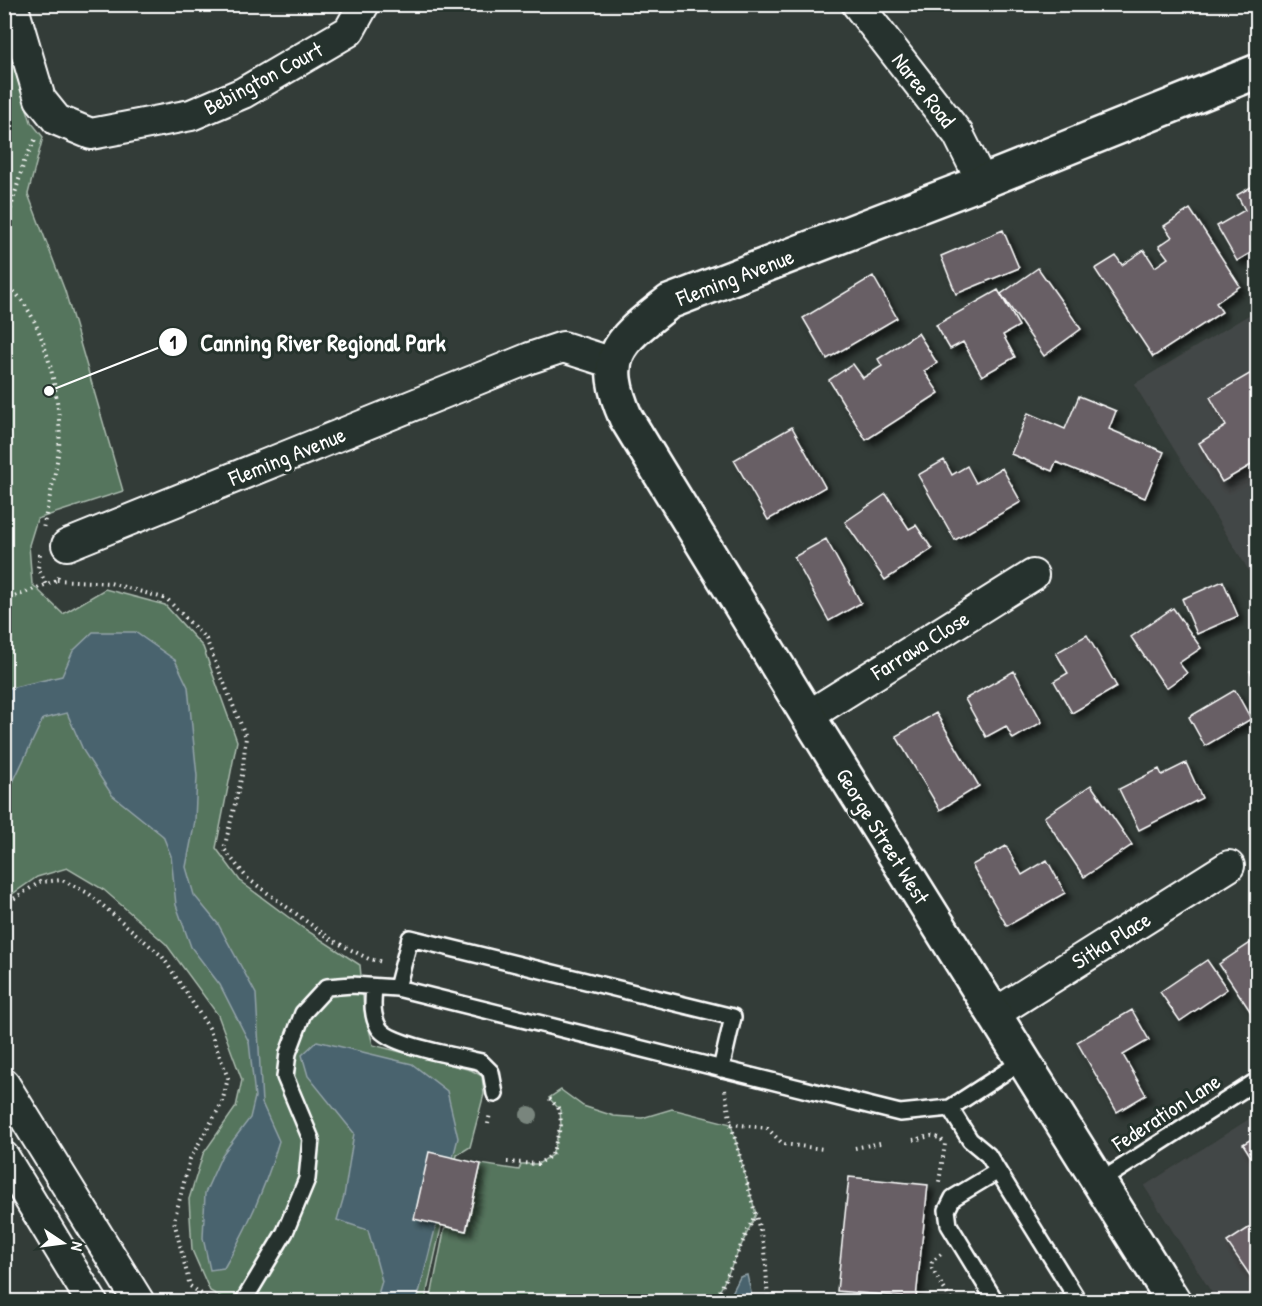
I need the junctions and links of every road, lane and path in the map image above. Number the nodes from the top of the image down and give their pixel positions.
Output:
1 (12, 4) edge
2 (364, 4) edge
3 (857, 4) edge
4 (1257, 71) edge
5 (57, 120) junction
6 (982, 182) junction
7 (4, 232) edge
8 (4, 284) edge
9 (612, 363) junction
10 (50, 542) junction
11 (1033, 575) dead end
12 (57, 580) junction
13 (46, 585) junction
14 (4, 601) edge
15 (808, 716) junction
16 (1229, 866) dead end
17 (4, 905) edge
18 (402, 966) junction
19 (374, 987) junction
20 (397, 988) junction
21 (994, 1014) junction
22 (1024, 1060) junction
23 (721, 1069) junction
24 (1257, 1080) edge
25 (4, 1084) edge
26 (495, 1094) dead end
27 (549, 1098) dead end
28 (950, 1107) junction
29 (730, 1124) junction
30 (880, 1143) dead end
31 (855, 1148) dead end
32 (823, 1149) dead end
33 (4, 1157) edge
34 (507, 1162) dead end
35 (998, 1172) junction
36 (1099, 1182) junction
37 (756, 1214) junction
38 (1129, 1293) dead end
39 (92, 1302) edge
40 (139, 1302) edge
41 (213, 1302) edge
42 (243, 1302) edge
43 (715, 1302) edge
44 (768, 1302) edge
45 (996, 1302) edge
46 (1079, 1302) edge
47 (1116, 1302) edge
48 (1174, 1302) edge

1 - 5 street
2 - 5 street, Bebington Court
3 - 6 street, Naree Road
4 - 6 street, Fleming Avenue
5 - 7 path
6 - 9 street, Fleming Avenue
8 - 10 path
9 - 10 street, Fleming Avenue
9 - 15 street, George Street West
10 - 12 path
10 - 13 path
11 - 15 street, Farrawa Close
12 - 13 path
12 - 18 path
13 - 14 path
15 - 21 street, George Street West
16 - 21 street, Sitka Place
17 - 41 path
18 - 20 lane
18 - 23 lane
19 - 20 lane
19 - 26 lane
19 - 42 lane
20 - 23 lane
21 - 22 street, George Street West
22 - 28 lane
22 - 36 street, George Street West
23 - 28 lane
23 - 29 path
24 - 36 lane, Federation Lane
25 - 40 street
27 - 34 path
28 - 35 lane
29 - 32 path
29 - 37 path
30 - 31 path
33 - 39 street
35 - 45 lane
35 - 46 lane
36 - 48 street, George Street West
37 - 43 path
37 - 44 path
38 - 47 path

